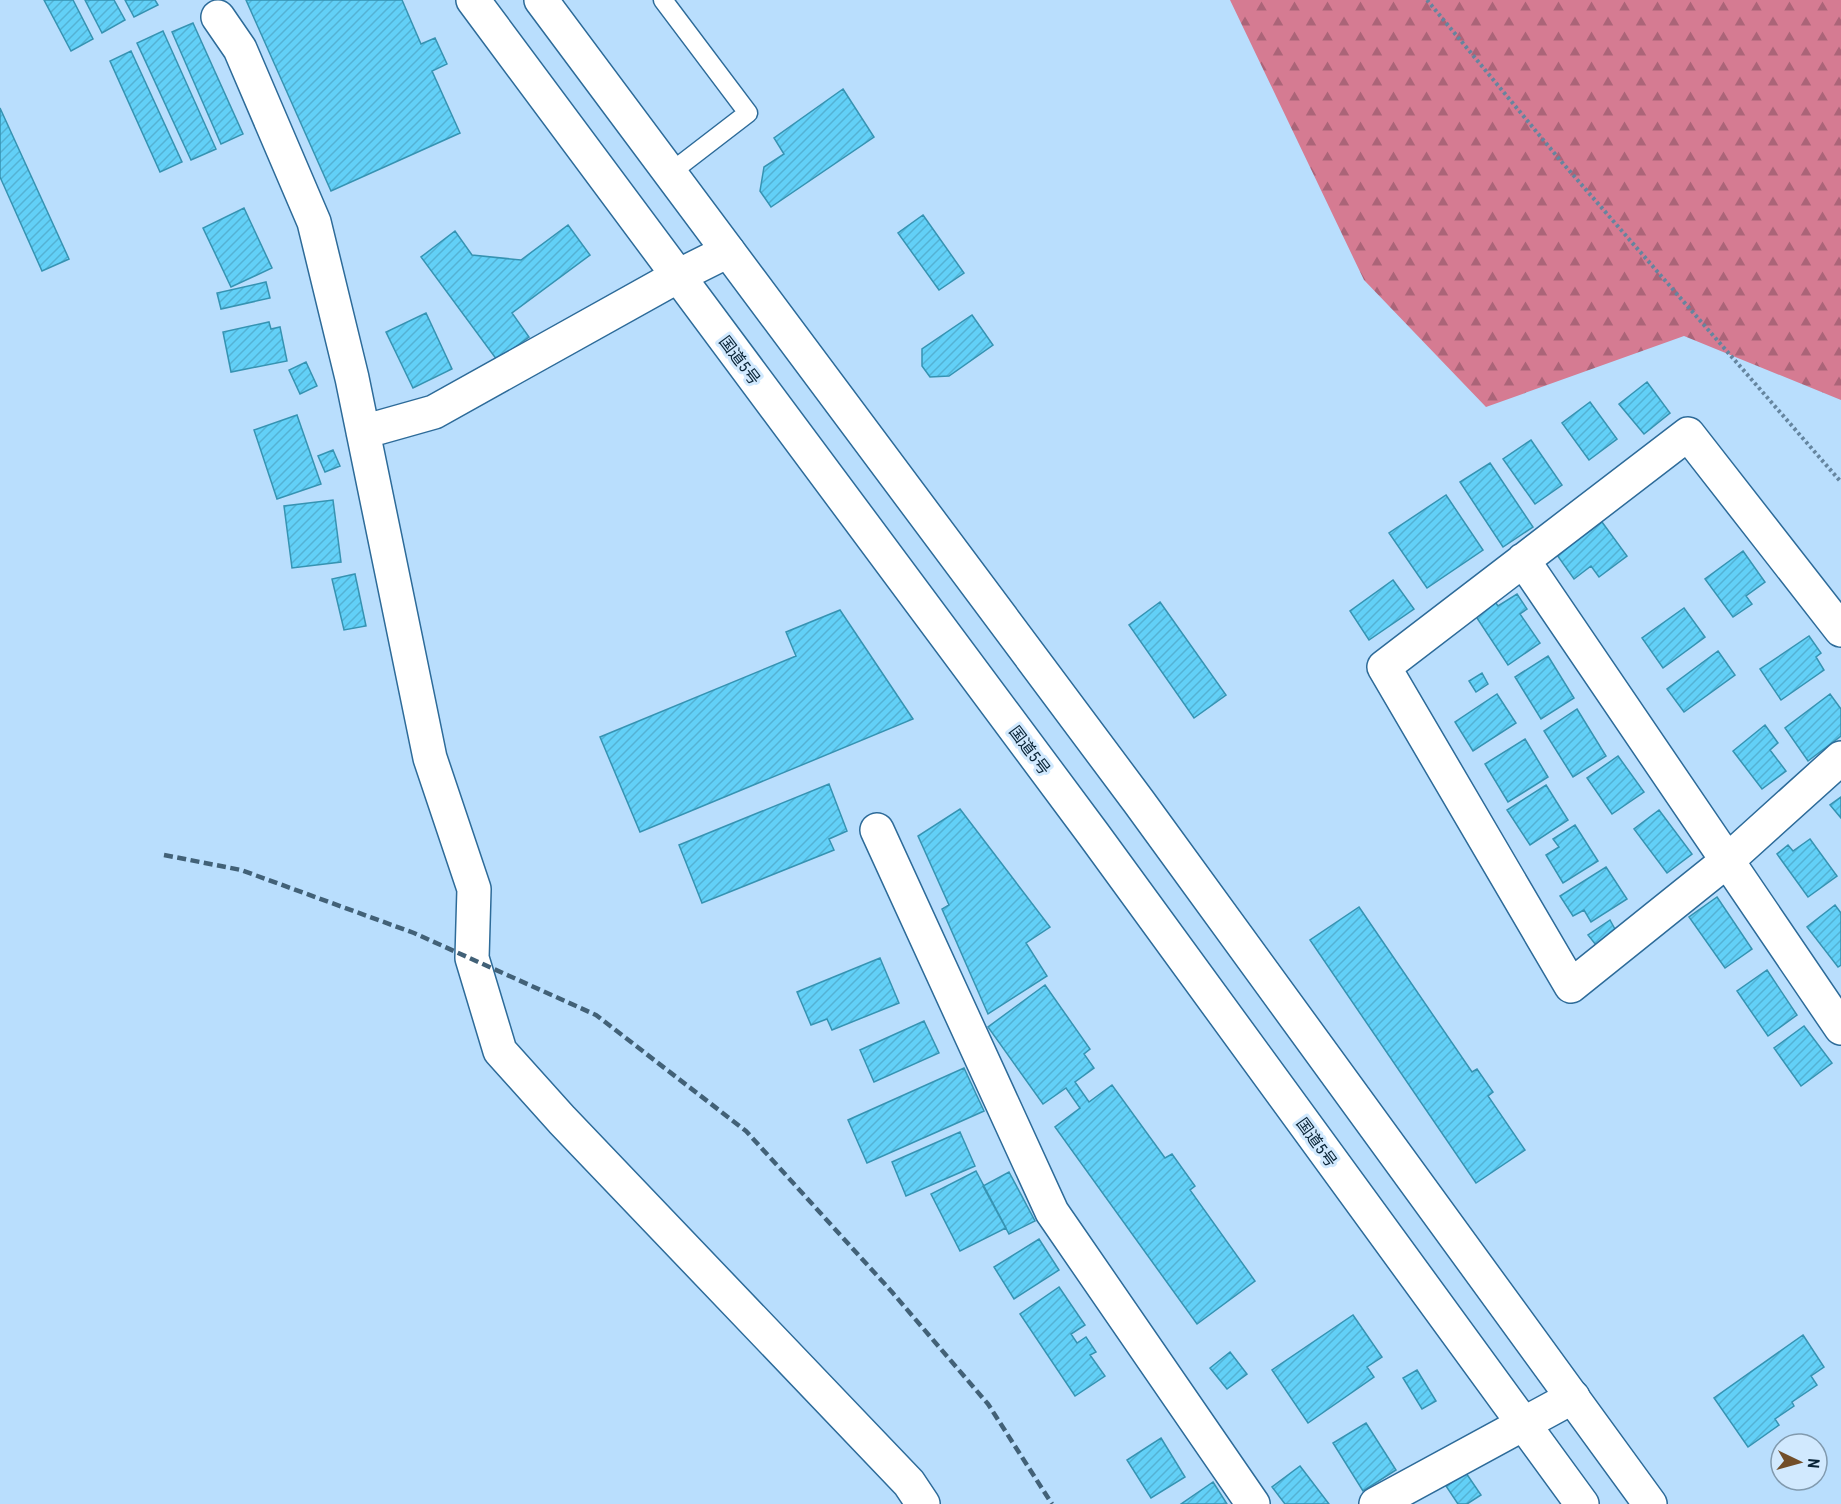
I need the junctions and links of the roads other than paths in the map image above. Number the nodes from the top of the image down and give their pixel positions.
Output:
1 (473, 0) edge
2 (541, 0) edge
3 (663, 0) edge
4 (218, 18) dead end
5 (670, 173) junction
6 (728, 251) junction
7 (678, 276) junction
8 (363, 432) junction
9 (1523, 560) junction
10 (1841, 630) edge
11 (1841, 758) edge
12 (877, 830) dead end
13 (1728, 860) junction
14 (1841, 1028) edge
15 (1573, 1397) junction
16 (1525, 1424) junction
17 (923, 1504) edge
18 (1253, 1504) edge
19 (1376, 1504) edge
20 (1582, 1504) edge
21 (1650, 1504) edge

1 - 7 main road, 国道5号
2 - 5 main road
3 - 5 lane
4 - 8 main road
5 - 6 main road
6 - 7 main road
6 - 15 main road
7 - 8 main road
7 - 16 main road, 国道5号
8 - 17 main road
9 - 10 main road
9 - 13 main road
9 - 13 main road
11 - 13 main road
12 - 18 main road
13 - 14 main road
15 - 16 main road
15 - 21 main road
16 - 19 main road
16 - 20 main road, 国道5号

